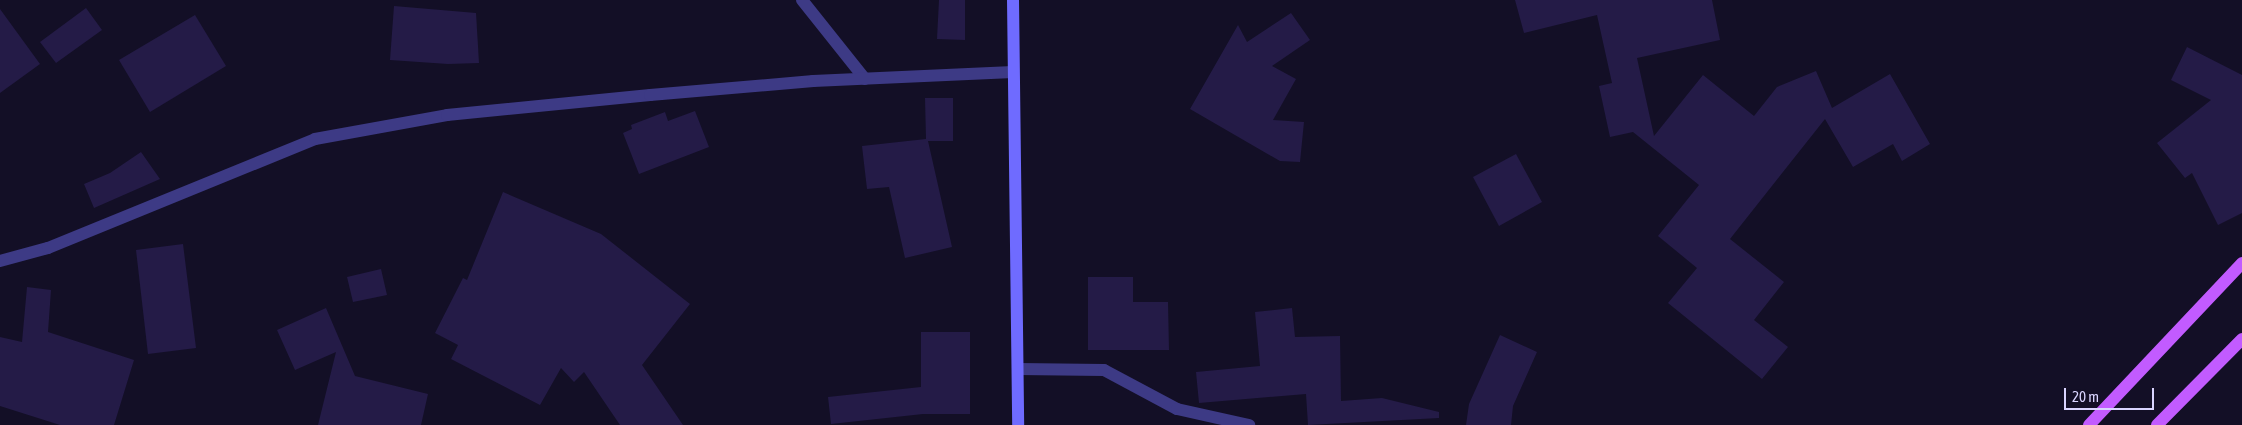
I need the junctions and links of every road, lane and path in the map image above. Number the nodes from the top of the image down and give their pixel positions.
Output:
1 (802, 0) edge
2 (1013, 0) edge
3 (1013, 72) junction
4 (865, 79) junction
5 (0, 261) edge
6 (2242, 263) edge
7 (2242, 339) edge
8 (1018, 369) junction
9 (1018, 425) edge
10 (1248, 425) edge
11 (2089, 425) edge
12 (2158, 425) edge

1 - 4 street
2 - 3 main road
3 - 4 street
3 - 8 main road
4 - 5 street
6 - 11 main road
7 - 12 main road
8 - 9 main road
8 - 10 street

